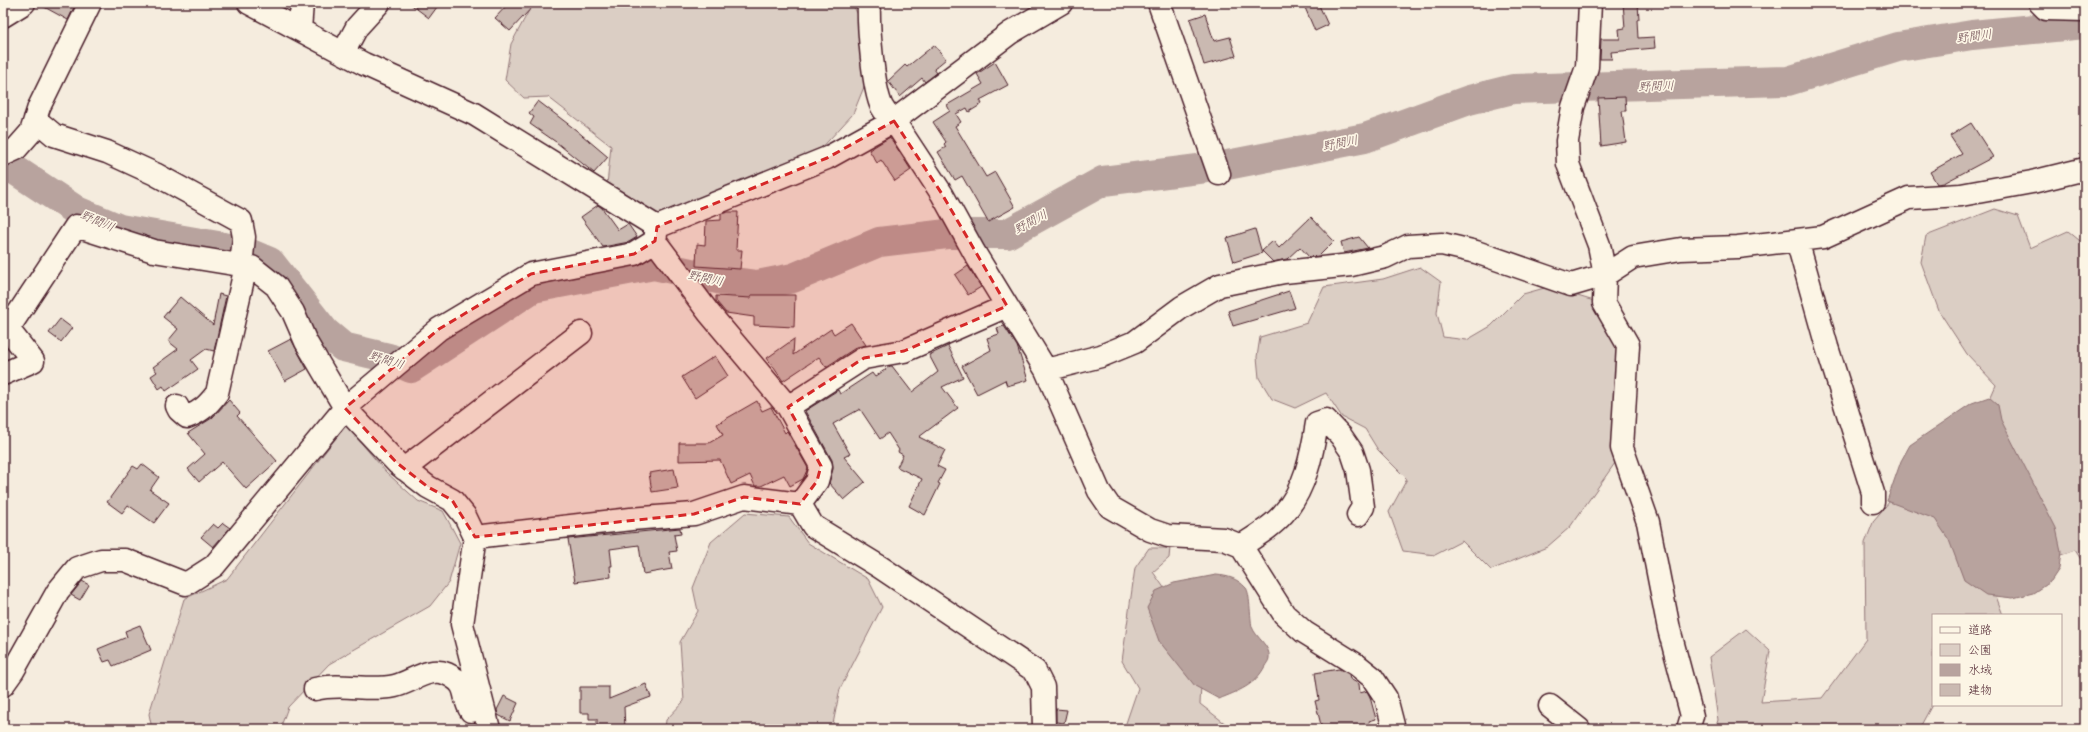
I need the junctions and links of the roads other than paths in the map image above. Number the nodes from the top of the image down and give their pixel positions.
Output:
1 (24, 3) edge
2 (90, 3) edge
3 (249, 3) edge
4 (302, 3) edge
5 (378, 3) edge
6 (869, 3) edge
7 (1061, 3) edge
8 (1159, 3) edge
9 (1590, 3) edge
10 (2040, 3) edge
11 (2084, 10) edge
12 (3, 16) edge
13 (300, 30) junction
14 (343, 53) junction
15 (35, 119) junction
16 (893, 122) junction
17 (3, 155) edge
18 (2085, 168) edge
19 (1219, 174) dead end
20 (656, 234) junction
21 (1797, 240) junction
22 (243, 266) junction
23 (1604, 275) junction
24 (1007, 306) junction
25 (581, 333) dead end
26 (1046, 370) junction
27 (3, 374) edge
28 (177, 406) dead end
29 (788, 407) junction
30 (345, 408) junction
31 (404, 469) junction
32 (1873, 502) dead end
33 (800, 504) junction
34 (1358, 515) dead end
35 (475, 537) junction
36 (1241, 546) junction
37 (3, 685) edge
38 (315, 689) dead end
39 (1550, 706) dead end
40 (492, 725) edge
41 (1044, 729) edge
42 (1394, 729) edge
43 (1579, 729) edge
44 (1688, 729) edge

1 - 12 street
2 - 15 street
3 - 13 street
4 - 13 street
5 - 14 street
6 - 16 street
7 - 16 street
8 - 19 street
9 - 23 street
10 - 11 street
13 - 14 street
14 - 20 street
15 - 17 street
15 - 22 street
16 - 20 street
16 - 24 street
18 - 21 street
20 - 29 street
20 - 30 street
21 - 23 street
21 - 32 street
22 - 27 street
22 - 28 street
22 - 30 street
23 - 26 street
23 - 44 street
24 - 26 street
24 - 29 street
25 - 31 street
26 - 36 street
29 - 33 street
30 - 31 street
30 - 37 street
31 - 35 street
33 - 35 street
33 - 41 street
34 - 36 street
35 - 40 street
36 - 42 street
38 - 40 street
39 - 43 street

